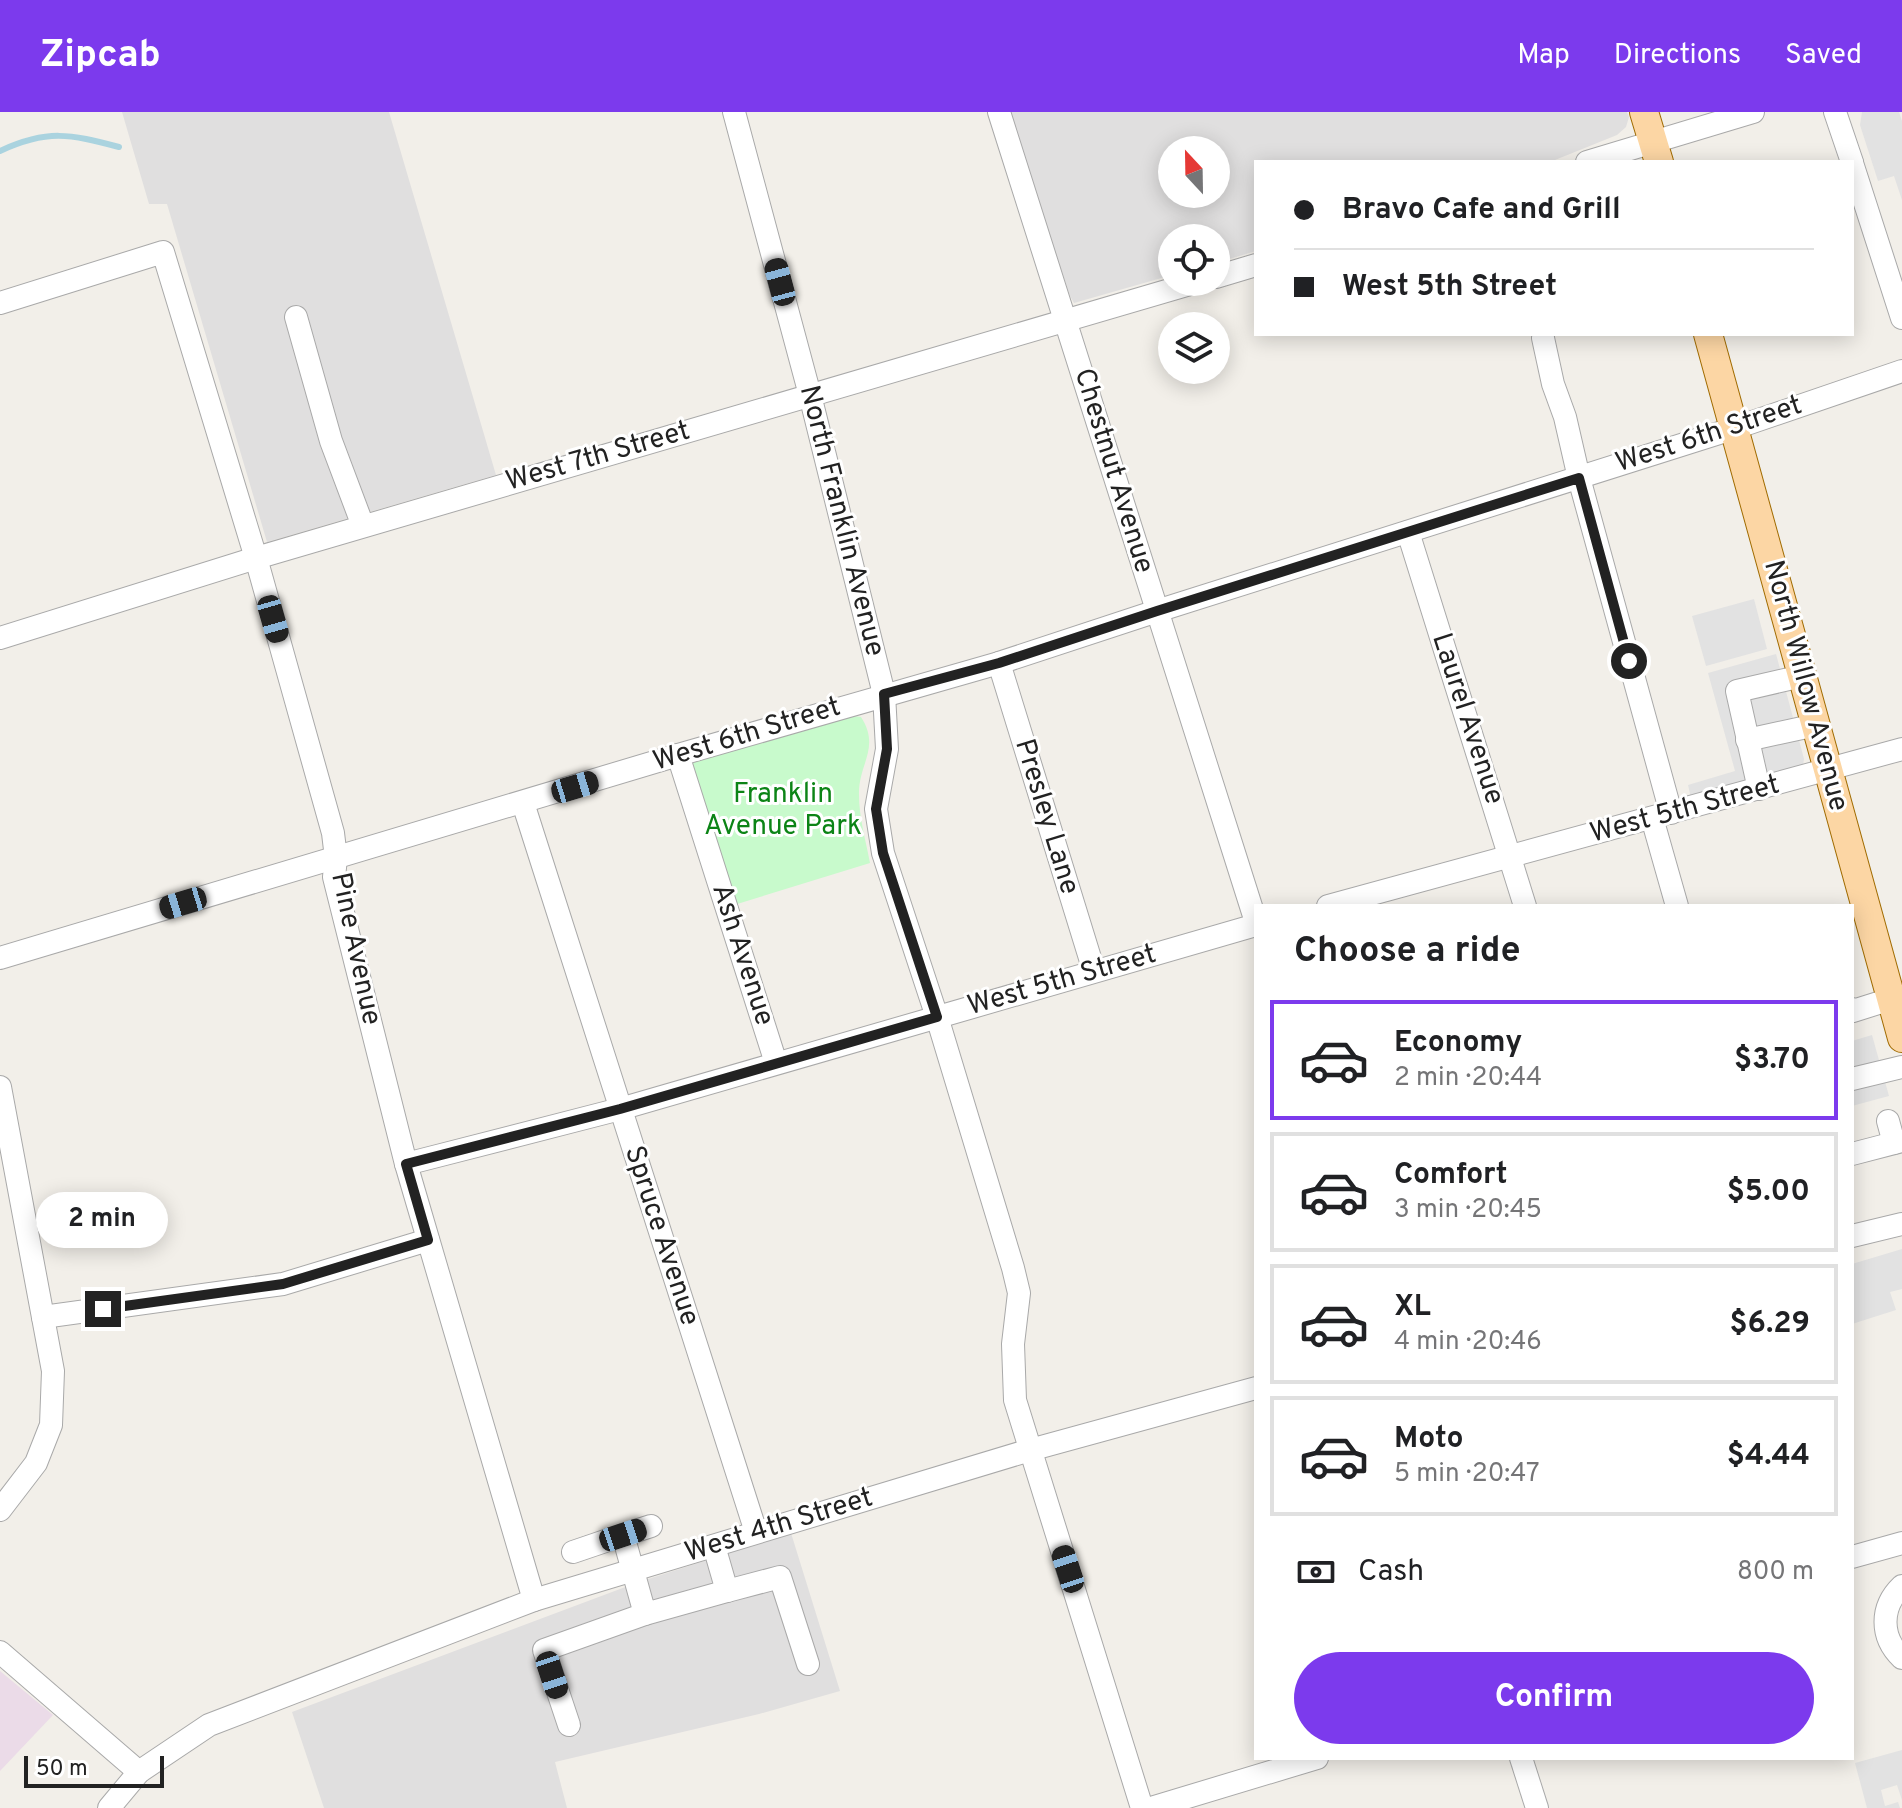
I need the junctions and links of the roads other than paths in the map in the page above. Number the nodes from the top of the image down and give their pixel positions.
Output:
1 (734, 112) edge
2 (999, 112) edge
3 (1644, 112) edge
4 (1753, 112) edge
5 (1835, 112) edge
6 (1656, 152) edge
7 (1601, 160) edge
8 (1851, 160) edge
9 (1854, 168) edge
10 (1254, 266) edge
11 (1230, 273) edge
12 (1158, 293) edge
13 (0, 303) edge
14 (296, 317) dead end
15 (1902, 318) edge
16 (1066, 320) junction
17 (1548, 336) edge
18 (1709, 336) edge
19 (1902, 371) edge
20 (810, 395) junction
21 (1735, 428) junction
22 (1579, 478) junction
23 (363, 526) junction
24 (1408, 532) junction
25 (256, 558) junction
26 (1157, 611) junction
27 (0, 638) edge
28 (999, 663) junction
29 (1802, 676) junction
30 (884, 694) junction
31 (1816, 725) junction
32 (1747, 740) junction
33 (1902, 749) edge
34 (678, 755) junction
35 (1828, 770) junction
36 (1759, 789) junction
37 (523, 803) junction
38 (1661, 816) junction
39 (1511, 857) junction
40 (336, 858) junction
41 (1335, 904) edge
42 (1524, 904) edge
43 (1677, 904) edge
44 (1254, 918) edge
45 (1254, 925) edge
46 (0, 958) edge
47 (1094, 971) junction
48 (1891, 999) junction
49 (1854, 1009) edge
50 (937, 1017) junction
51 (1902, 1038) edge
52 (776, 1063) junction
53 (1902, 1067) edge
54 (1854, 1079) edge
55 (0, 1087) edge
56 (620, 1109) junction
57 (1888, 1121) dead end
58 (1898, 1142) edge
59 (1854, 1153) edge
60 (406, 1164) junction
61 (1902, 1224) edge
62 (1854, 1236) edge
63 (428, 1240) junction
64 (43, 1317) junction
65 (1254, 1389) edge
66 (1030, 1450) junction
67 (0, 1510) edge
68 (651, 1526) dead end
69 (756, 1532) junction
70 (623, 1535) junction
71 (1902, 1543) edge
72 (714, 1546) junction
73 (573, 1552) dead end
74 (1854, 1556) edge
75 (633, 1570) junction
76 (1902, 1586) edge
77 (727, 1591) junction
78 (534, 1600) junction
79 (645, 1614) junction
80 (0, 1652) edge
81 (1902, 1658) edge
82 (808, 1664) dead end
83 (569, 1725) dead end
84 (1310, 1760) edge
85 (1522, 1760) edge
86 (139, 1772) junction
87 (109, 1808) edge
88 (1142, 1808) edge
89 (1151, 1808) edge
90 (1537, 1808) edge

1 - 20 street, North Franklin Avenue
2 - 16 street, Chestnut Avenue
3 - 6 main road
4 - 6 street
5 - 8 street
6 - 7 street
9 - 15 street
10 - 11 street
12 - 16 street, West 7th Street
13 - 25 street, Pine Avenue
14 - 23 street
16 - 20 street, West 7th Street
16 - 26 street, Chestnut Avenue
17 - 22 street
18 - 21 main road, North Willow Avenue
19 - 21 street, West 6th Street
20 - 23 street, West 7th Street
20 - 30 street, North Franklin Avenue
21 - 22 street, West 6th Street
21 - 29 main road, North Willow Avenue
22 - 24 street, West 6th Street
22 - 38 street
23 - 25 street, West 7th Street
24 - 26 street, West 6th Street
24 - 39 street, Laurel Avenue
25 - 27 street, West 7th Street
25 - 40 street, Pine Avenue
26 - 28 street, West 6th Street
26 - 44 street, Chestnut Avenue
28 - 30 street, West 6th Street
28 - 47 street, Presley Lane
29 - 31 main road, North Willow Avenue
29 - 32 street
30 - 34 street, West 6th Street
30 - 50 street, North Franklin Avenue
31 - 32 street
31 - 35 main road, North Willow Avenue
32 - 36 street
33 - 35 street, West 5th Street
34 - 37 street, West 6th Street
34 - 52 street, Ash Avenue
35 - 36 street, West 5th Street
35 - 48 main road, North Willow Avenue
36 - 38 street, West 5th Street
37 - 40 street, West 6th Street
37 - 56 street, Spruce Avenue
38 - 39 street, West 5th Street
38 - 43 street
39 - 41 street, West 5th Street
39 - 42 street, Laurel Avenue
40 - 46 street, West 6th Street
40 - 60 street, Pine Avenue
45 - 47 street, West 5th Street
47 - 50 street, West 5th Street
48 - 49 street
48 - 51 main road, North Willow Avenue
50 - 52 street, West 5th Street
50 - 66 street, North Franklin Avenue
52 - 56 street, West 5th Street
53 - 54 street
55 - 64 street
56 - 60 street, West 5th Street
56 - 69 street, Spruce Avenue
57 - 58 street
58 - 59 street
60 - 63 street, Pine Avenue
61 - 62 street
63 - 64 street
63 - 78 street, Pine Avenue
64 - 67 street
65 - 66 street, West 4th Street
66 - 69 street, West 4th Street
66 - 88 street, North Franklin Avenue
68 - 70 street
69 - 72 street, West 4th Street
70 - 73 street
70 - 75 street
71 - 74 street
72 - 75 street, West 4th Street
72 - 77 street
75 - 78 street, West 4th Street
75 - 79 street
76 - 81 street
77 - 79 street
77 - 82 street
78 - 86 street, West 4th Street
79 - 83 street
80 - 86 street
84 - 89 street
85 - 90 street
86 - 87 street, West 4th Street

